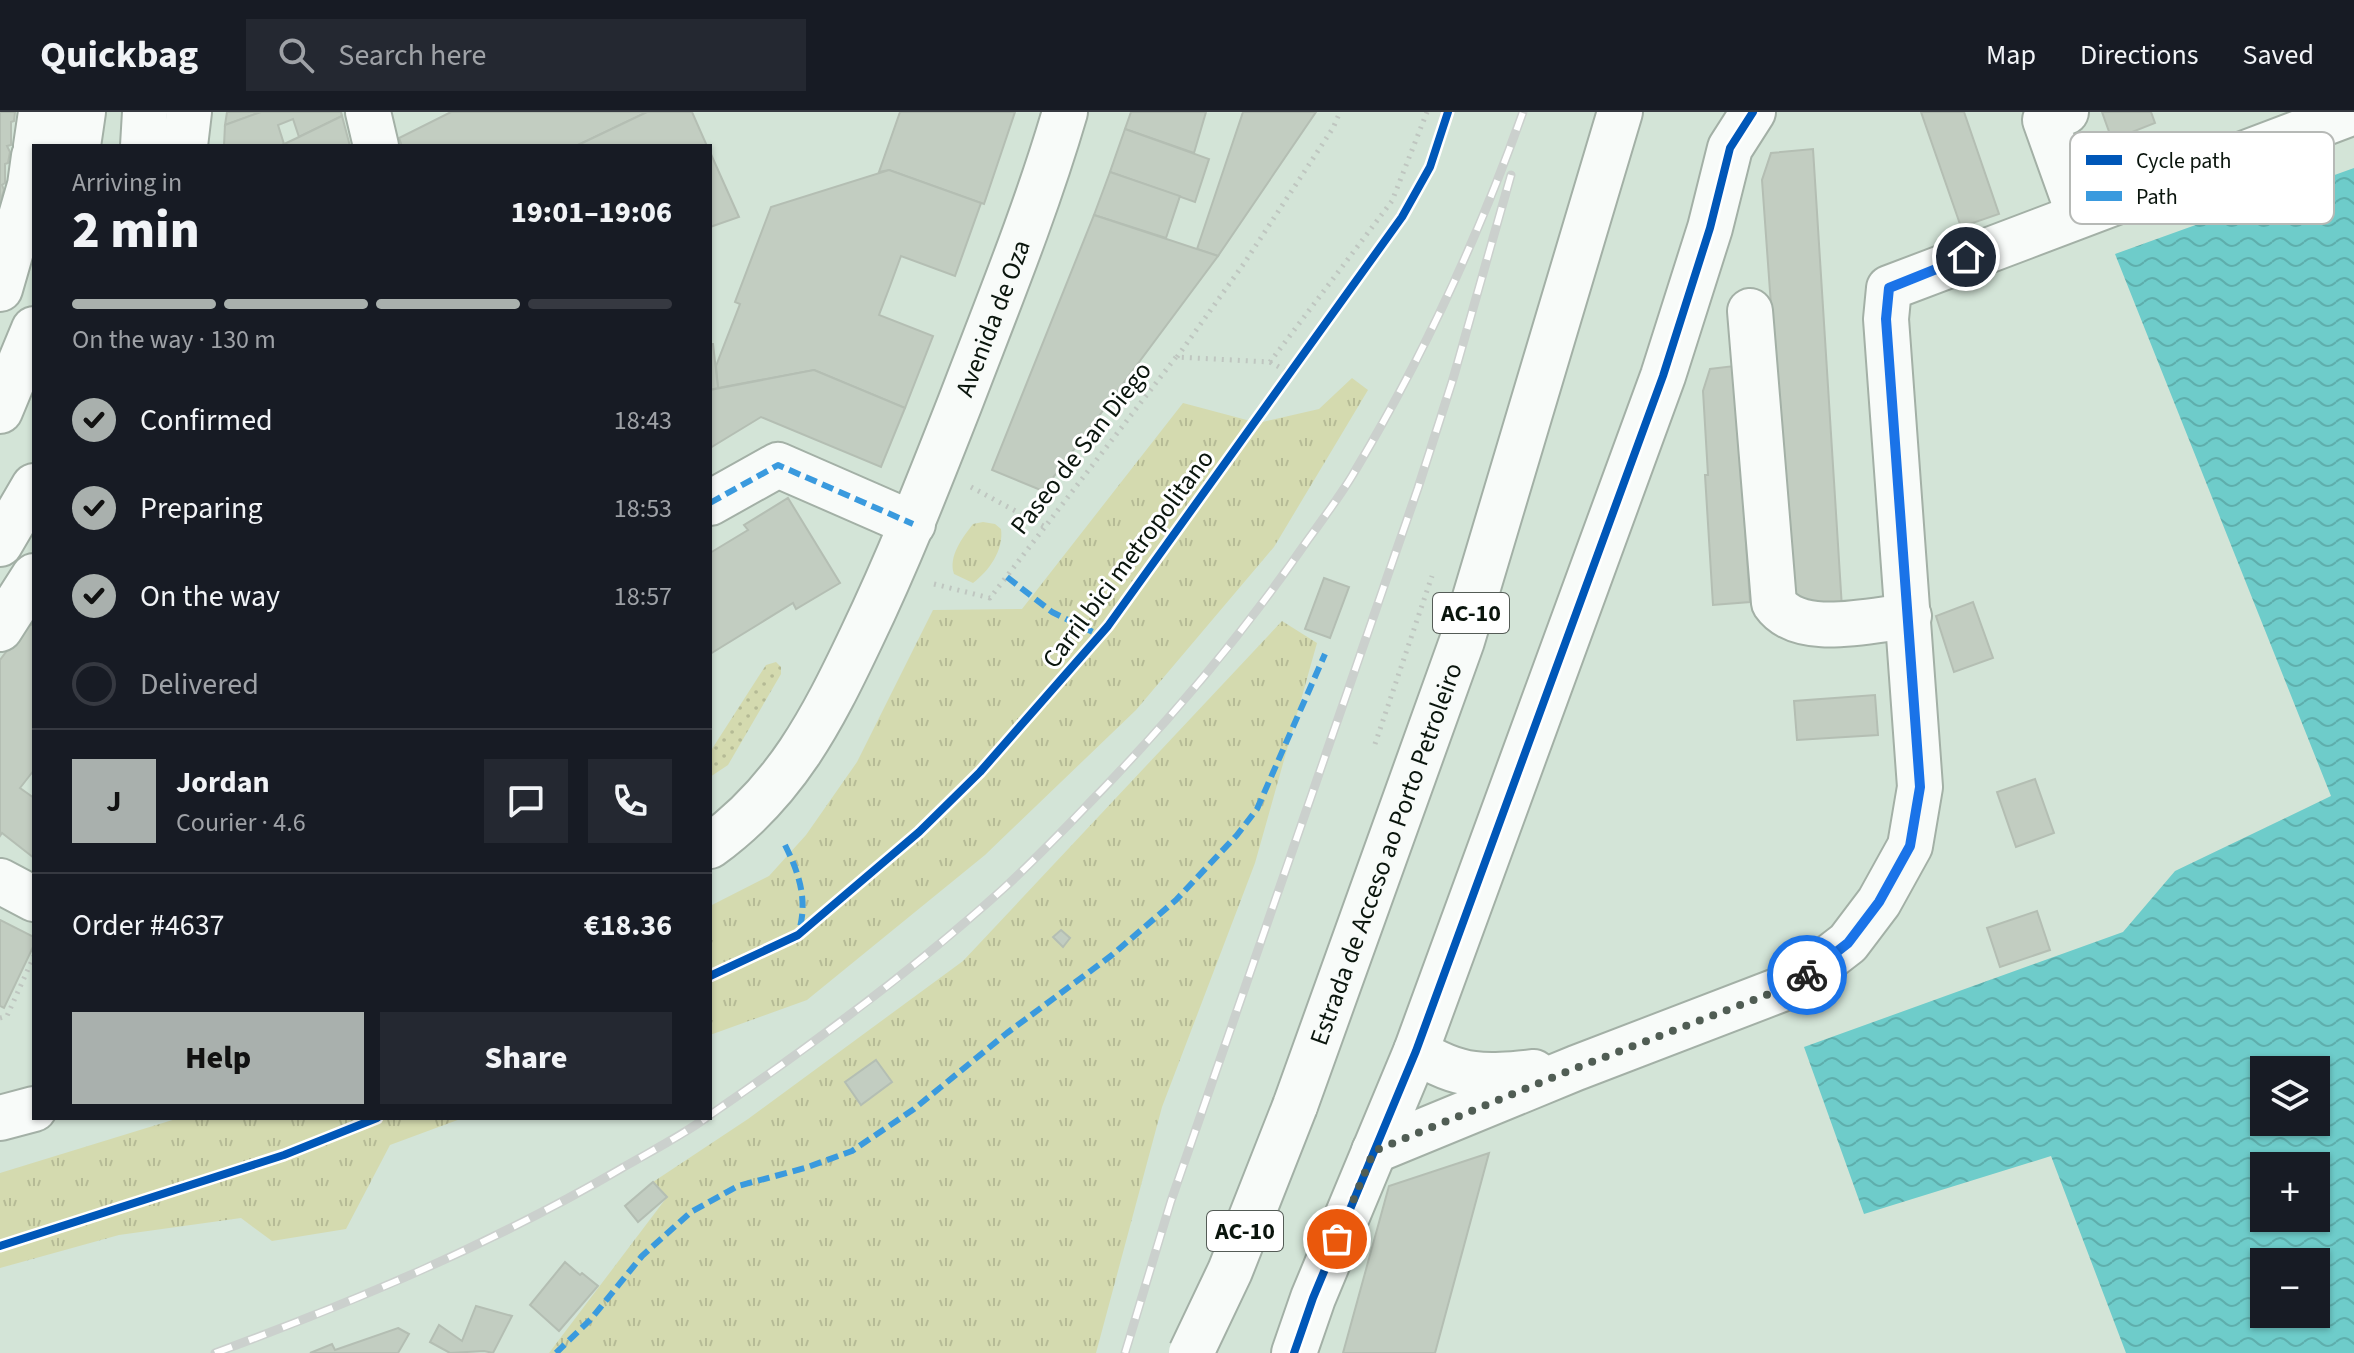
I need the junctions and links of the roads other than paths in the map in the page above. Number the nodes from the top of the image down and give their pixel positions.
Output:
1 (41, 112) edge
2 (83, 112) edge
3 (145, 112) edge
4 (189, 112) edge
5 (368, 112) edge
6 (1065, 112) edge
7 (1620, 112) edge
8 (1753, 112) edge
9 (2066, 112) edge
10 (2354, 112) edge
11 (2301, 132) edge
12 (36, 144) edge
13 (78, 144) edge
14 (143, 144) edge
15 (185, 144) edge
16 (376, 144) edge
17 (32, 170) edge
18 (2070, 190) edge
19 (2070, 218) edge
20 (0, 289) edge
21 (1750, 311) dead end
22 (32, 334) edge
23 (0, 411) edge
24 (32, 489) edge
25 (712, 502) edge
26 (913, 524) junction
27 (0, 544) edge
28 (32, 579) edge
29 (1909, 616) junction
30 (0, 629) edge
31 (712, 844) edge
32 (0, 881) edge
33 (32, 898) edge
34 (1416, 1051) junction
35 (1576, 1068) junction
36 (32, 1110) edge
37 (0, 1118) edge
38 (1374, 1151) junction
39 (1191, 1353) edge
40 (1294, 1353) edge

1 - 12 street
2 - 13 street
3 - 14 street
4 - 15 street
5 - 16 street
6 - 26 street, Avenida de Oza
7 - 39 street, Estrada de Acceso ao Porto Petroleiro / AC-10, bridge
8 - 34 street
9 - 18 street
10 - 11 street
17 - 20 street
19 - 29 street
21 - 29 street
22 - 23 street
24 - 27 street
25 - 26 street
26 - 31 street, Avenida de Oza
28 - 30 street
29 - 35 street
32 - 33 street
34 - 35 street
34 - 38 street
35 - 38 street
36 - 37 street
38 - 40 street

